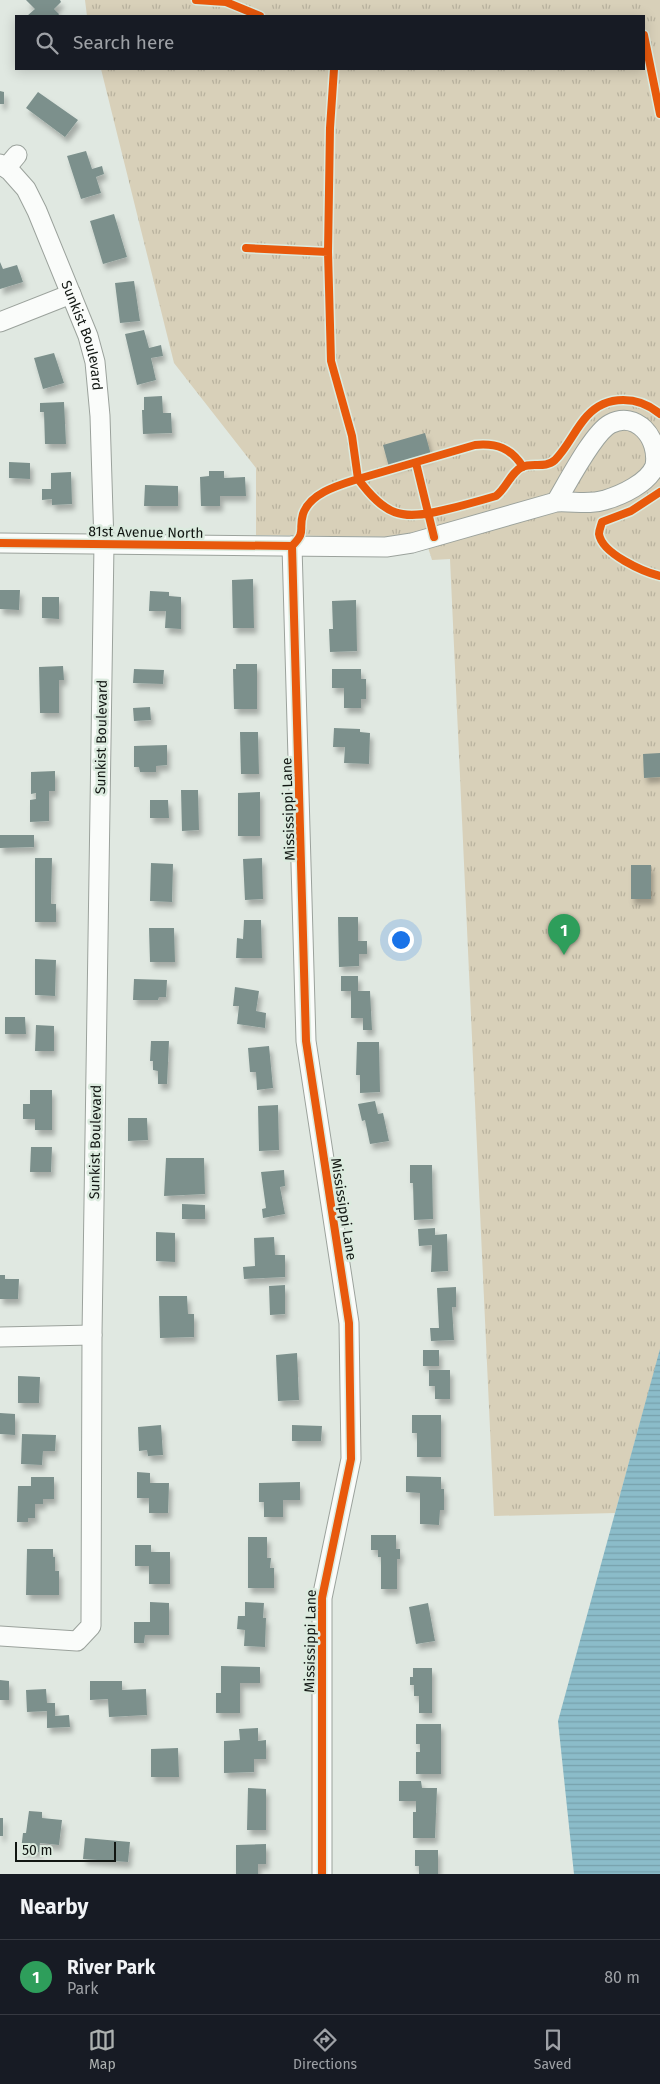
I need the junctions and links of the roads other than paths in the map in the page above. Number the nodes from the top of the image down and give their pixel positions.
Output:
1 (8, 162) edge
2 (71, 294) junction
3 (0, 322) edge
4 (556, 502) junction
5 (0, 543) edge
6 (104, 544) junction
7 (292, 546) junction
8 (92, 1335) junction
9 (0, 1337) edge
10 (0, 1636) edge
11 (322, 1874) edge

1 - 2 street, Sunkist Boulevard
2 - 3 street
2 - 6 street, Sunkist Boulevard
4 - 4 street, 81st Avenue North
4 - 7 street, 81st Avenue North
5 - 6 street, 81st Avenue North
6 - 7 street, 81st Avenue North
6 - 8 street, Sunkist Boulevard
7 - 11 street, Mississippi Lane
8 - 9 street
8 - 10 street, Sunkist Boulevard

